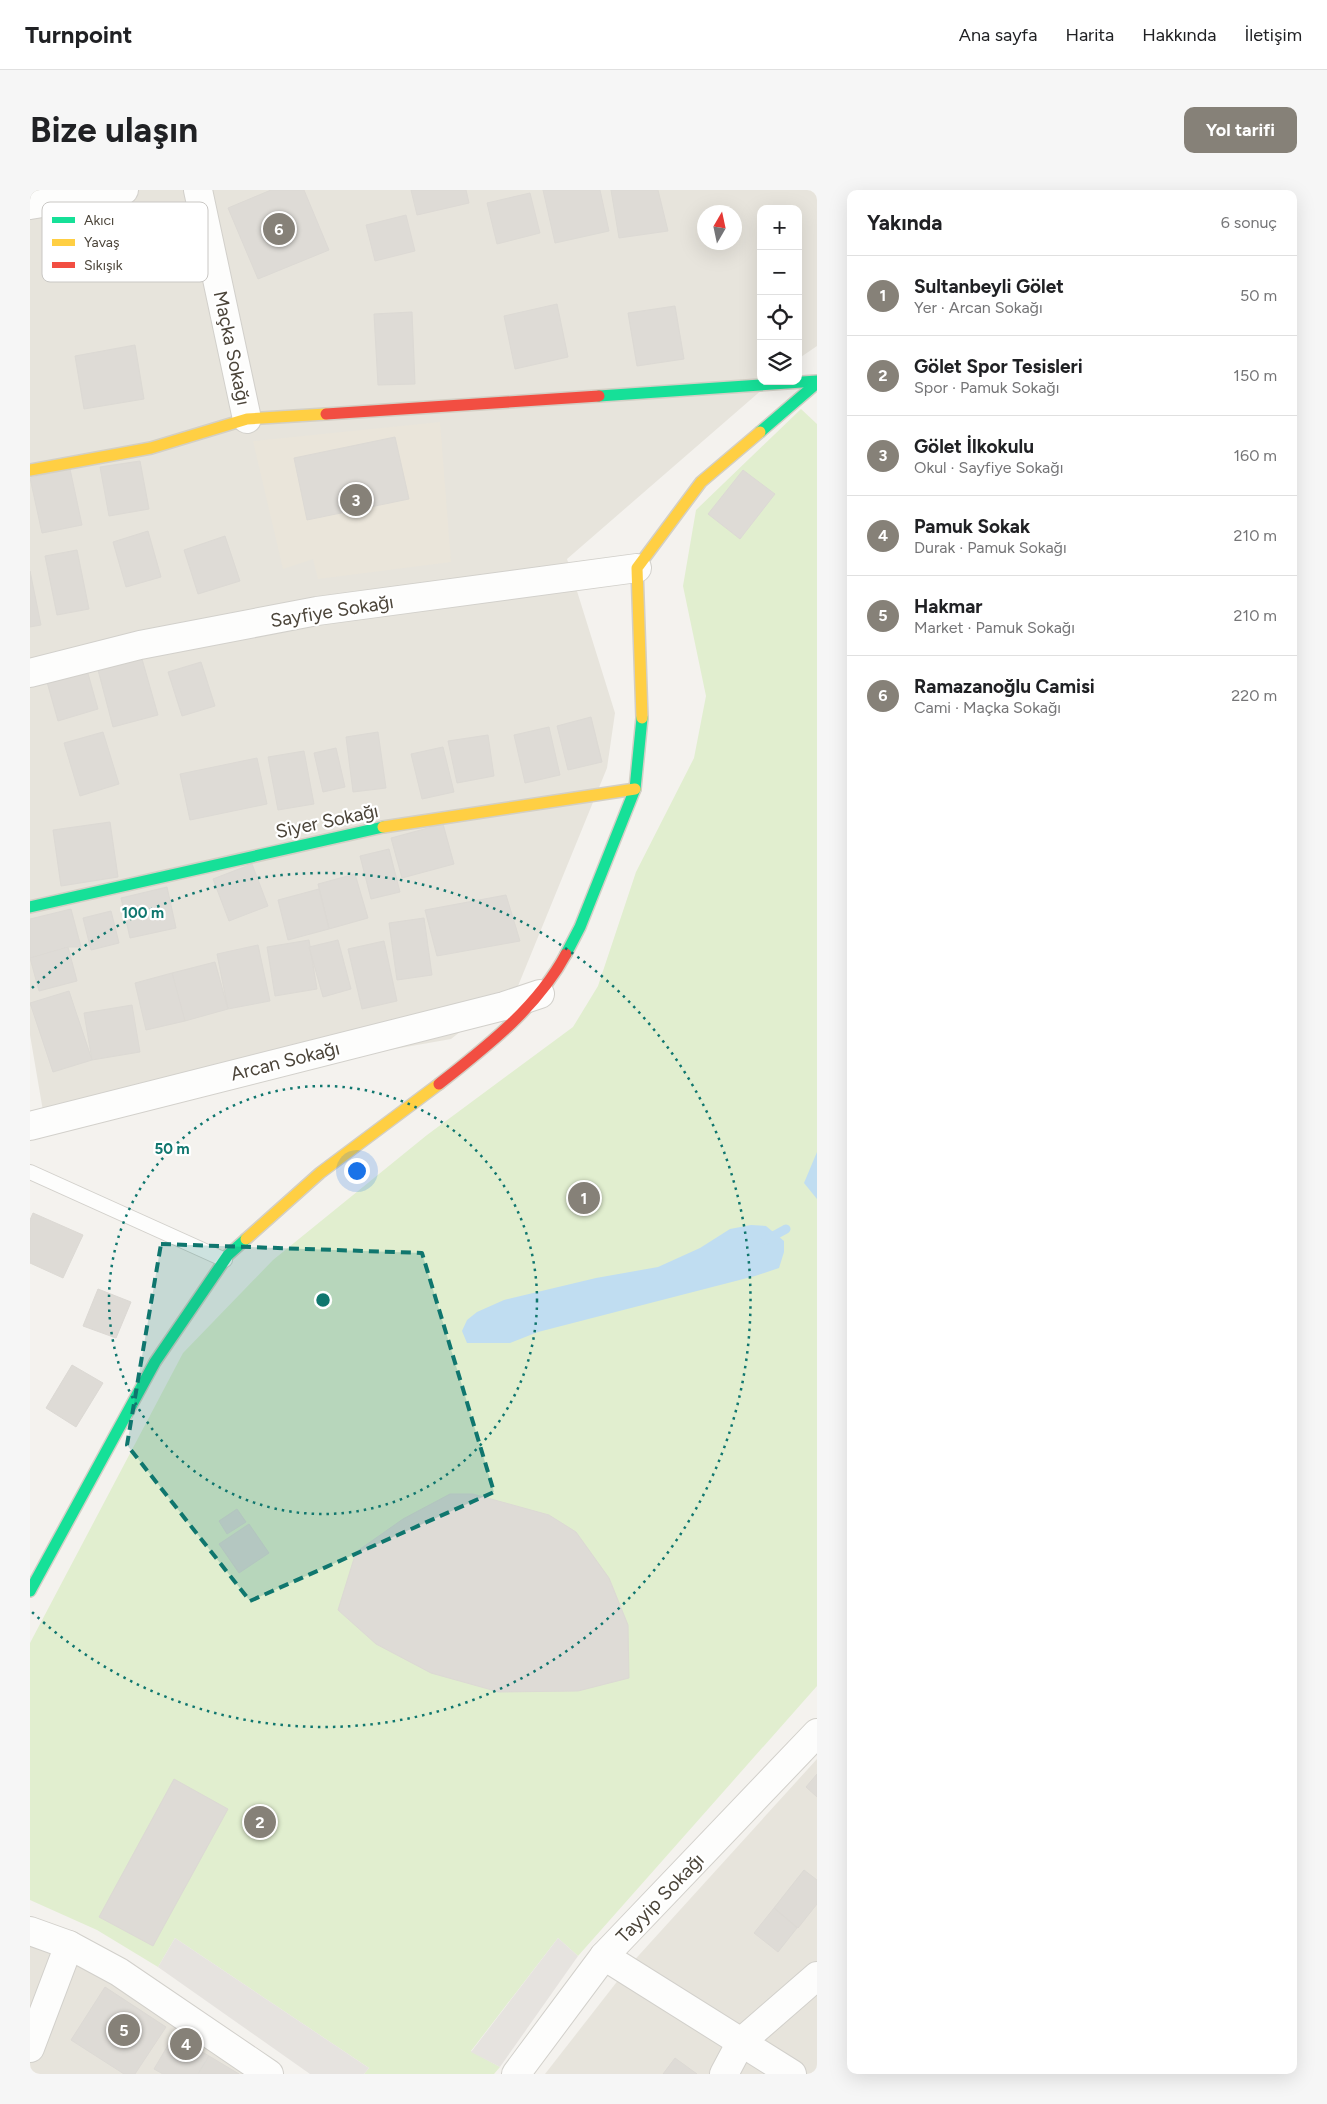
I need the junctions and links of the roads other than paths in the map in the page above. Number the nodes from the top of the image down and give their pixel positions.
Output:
1 (124, 190) edge
2 (49, 202) edge
3 (208, 237) edge
4 (817, 382) edge
5 (247, 419) junction
6 (30, 470) edge
7 (637, 568) junction
8 (30, 673) edge
9 (635, 789) junction
10 (30, 907) edge
11 (540, 994) junction
12 (30, 1126) edge
13 (30, 1172) edge
14 (225, 1260) junction
15 (30, 1591) edge
16 (817, 1733) edge
17 (30, 1931) edge
18 (69, 1945) junction
19 (604, 1956) junction
20 (817, 1976) edge
21 (741, 2042) junction
22 (30, 2048) edge
23 (269, 2074) edge
24 (516, 2074) edge
25 (724, 2074) edge
26 (792, 2074) edge

1 - 2 street
3 - 5 street, Maçka Sokağı
4 - 5 street
4 - 7 street
5 - 6 street
7 - 8 street, Sayfiye Sokağı
7 - 9 street
9 - 10 street, Siyer Sokağı
9 - 11 street
11 - 12 street, Arcan Sokağı
11 - 14 street
13 - 14 lane
14 - 15 street
16 - 19 street, Tayyip Sokağı
17 - 18 street
18 - 22 street
18 - 23 street
19 - 21 street
19 - 24 street, Tayyip Sokağı
20 - 21 street
21 - 25 street
21 - 26 street

